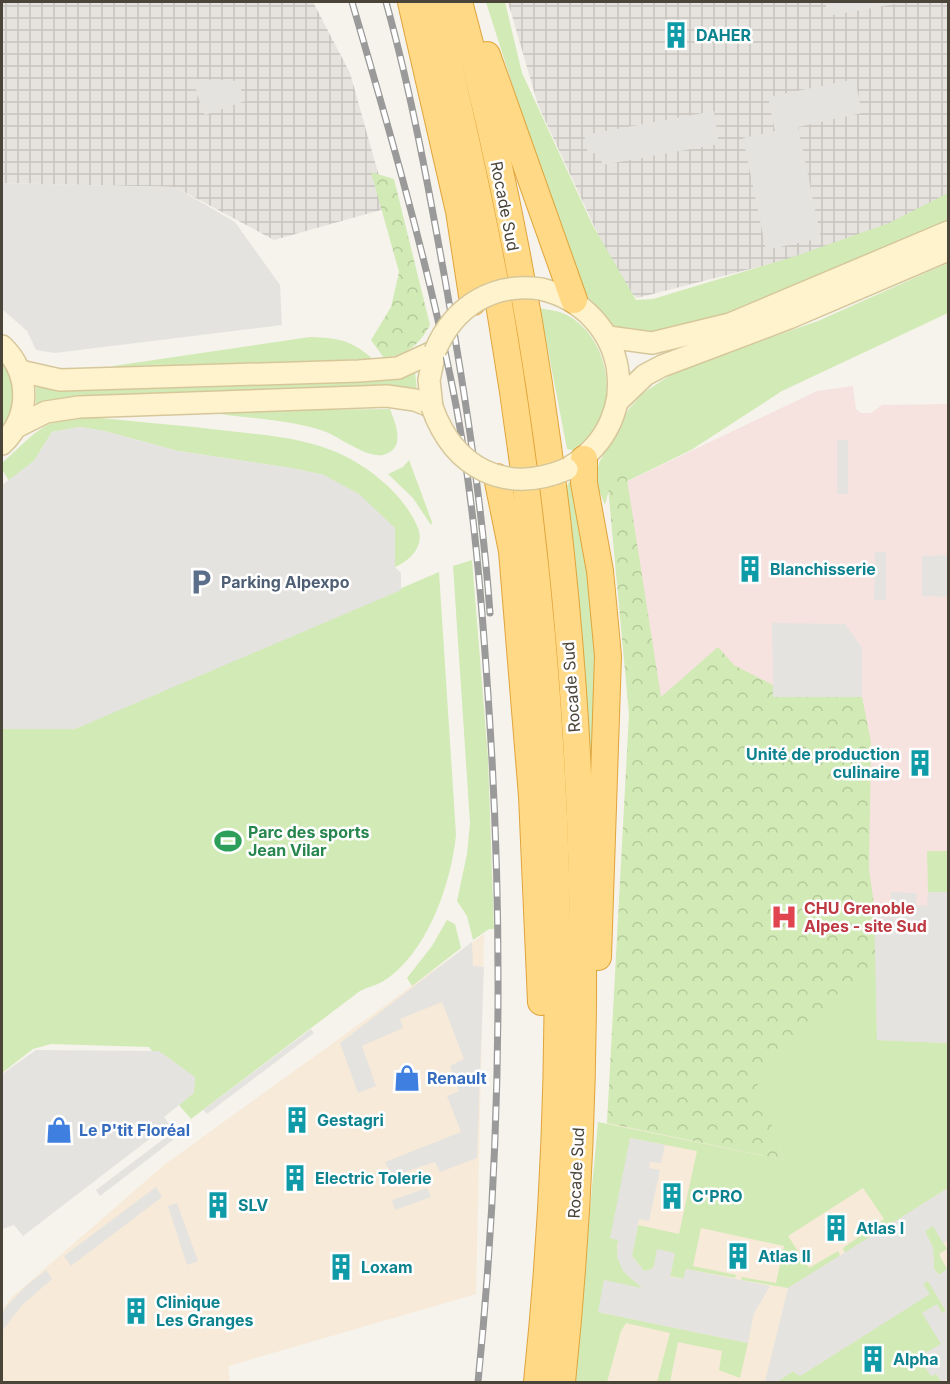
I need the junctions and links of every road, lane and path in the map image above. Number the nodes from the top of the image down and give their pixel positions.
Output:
1 (411, 2) edge
2 (434, 2) edge
3 (459, 2) edge
4 (469, 2) edge
5 (948, 232) edge
6 (948, 250) edge
7 (574, 300) junction
8 (473, 302) junction
9 (608, 337) junction
10 (2, 346) edge
11 (435, 351) junction
12 (20, 371) junction
13 (618, 401) junction
14 (432, 407) junction
15 (16, 427) junction
16 (2, 444) edge
17 (576, 464) junction
18 (497, 477) junction
19 (582, 1063) junction
20 (542, 1338) junction
21 (537, 1383) edge
22 (562, 1383) edge

1 - 8 highway
2 - 20 highway, Rocade Sud
3 - 19 highway, Rocade Sud
4 - 7 highway
5 - 9 main road
6 - 13 main road
7 - 8 main road, bridge
7 - 9 main road
8 - 11 main road, bridge
9 - 13 main road
10 - 12 main road
11 - 12 main road
11 - 14 main road
12 - 15 main road
13 - 17 main road
14 - 15 main road
14 - 18 main road, bridge
15 - 16 main road
17 - 18 main road, bridge
17 - 19 highway
18 - 20 highway
19 - 22 highway, Rocade Sud
20 - 21 highway, Rocade Sud

